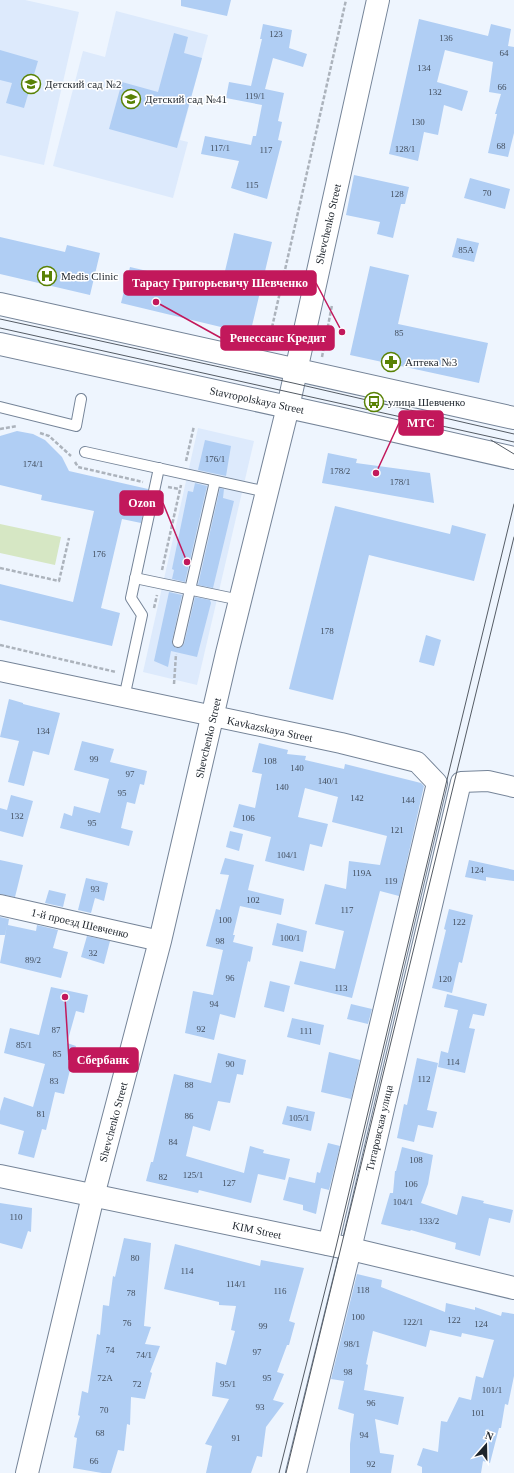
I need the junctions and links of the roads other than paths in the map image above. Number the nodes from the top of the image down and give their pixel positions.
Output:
1 (378, 0) edge
2 (0, 304) edge
3 (0, 344) edge
4 (296, 368) junction
5 (81, 399) dead end
6 (0, 407) edge
7 (288, 407) junction
8 (514, 418) edge
9 (85, 452) dead end
10 (514, 458) edge
11 (159, 468) junction
12 (215, 480) junction
13 (267, 492) junction
14 (135, 578) junction
15 (190, 589) junction
16 (240, 600) junction
17 (178, 642) road end
18 (0, 671) edge
19 (124, 698) junction
20 (213, 717) junction
21 (437, 783) joint
22 (514, 787) edge
23 (0, 905) edge
24 (160, 940) junction
25 (0, 1176) edge
26 (94, 1196) junction
27 (328, 1245) junction
28 (351, 1249) junction
29 (514, 1288) edge
30 (27, 1473) edge
31 (296, 1473) edge

1 - 4 street, Shevchenko Street
2 - 4 street
3 - 7 street, Stavropolskaya Street
4 - 7 street, Shevchenko Street
4 - 8 street
5 - 6 lane
7 - 10 street, Stavropolskaya Street
7 - 13 street, Shevchenko Street
9 - 11 lane
11 - 12 lane
11 - 14 lane
12 - 13 lane
12 - 15 lane
13 - 16 street, Shevchenko Street
14 - 15 lane
14 - 19 lane
15 - 16 lane
15 - 17 lane
16 - 20 street, Shevchenko Street
18 - 19 street, Kavkazskaya Street
19 - 20 street, Kavkazskaya Street
20 - 21 street, Kavkazskaya Street
20 - 24 street, Shevchenko Street
21 - 27 street, Титаровская улица
22 - 28 street, Титаровская улица
23 - 24 street, 1-й проезд Шевченко
24 - 26 street, Shevchenko Street
25 - 26 street, KIM Street
26 - 27 street, KIM Street
26 - 30 street, Shevchenko Street
27 - 28 street, KIM Street
28 - 29 street, KIM Street
28 - 31 street, Титаровская улица

